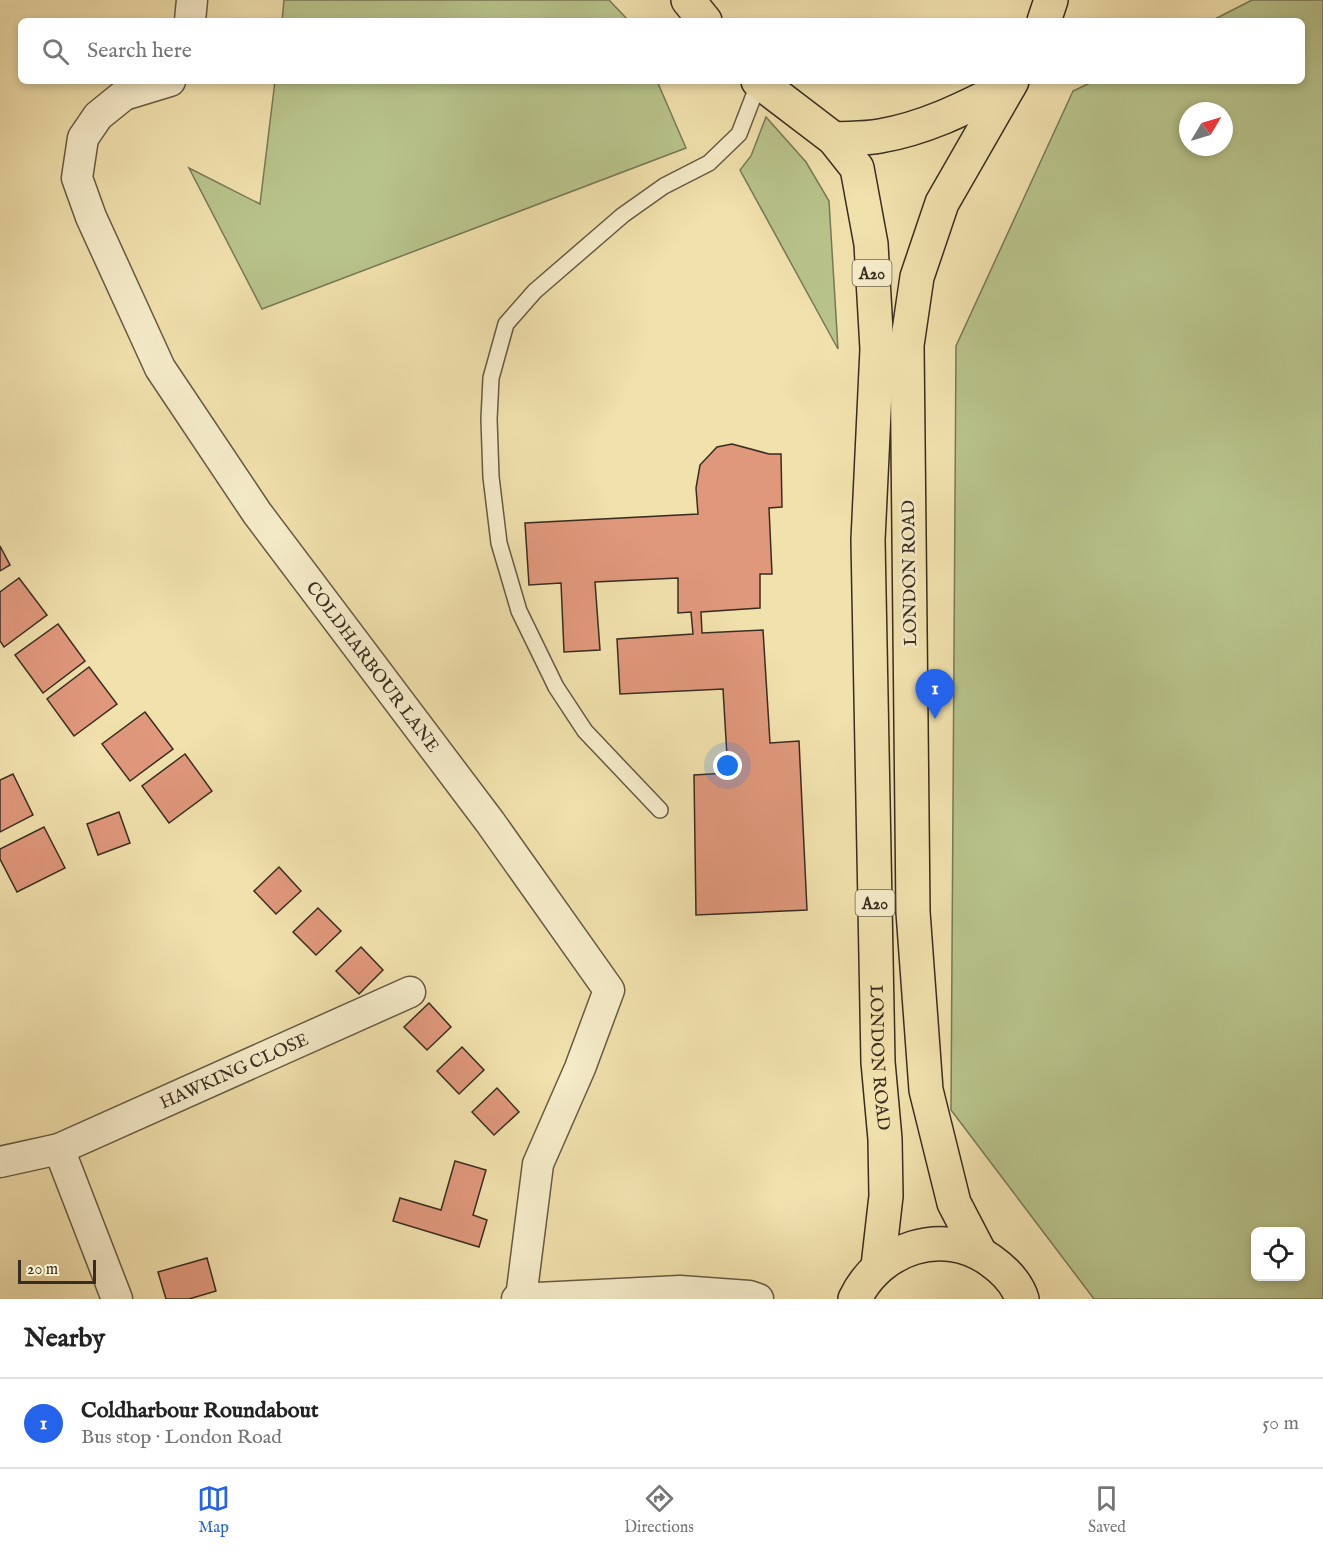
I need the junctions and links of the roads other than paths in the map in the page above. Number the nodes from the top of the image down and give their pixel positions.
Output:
1 (192, 0) edge
2 (688, 0) edge
3 (711, 0) edge
4 (1051, 0) edge
5 (190, 18) edge
6 (703, 18) edge
7 (712, 18) edge
8 (1045, 18) edge
9 (160, 84) edge
10 (758, 84) edge
11 (763, 84) edge
12 (1008, 84) edge
13 (1009, 84) edge
14 (834, 139) junction
15 (660, 810) dead end
16 (410, 992) dead end
17 (59, 1149) junction
18 (0, 1162) edge
19 (980, 1253) junction
20 (878, 1266) junction
21 (1023, 1297) edge
22 (854, 1298) edge
23 (117, 1299) edge
24 (519, 1299) edge
25 (758, 1299) edge

1 - 5 street
2 - 6 main road
3 - 7 main road
4 - 8 main road
9 - 24 street, COLDHARBOUR LANE
10 - 15 lane
11 - 14 main road, LONDON ROAD
12 - 14 main road
13 - 19 main road, LONDON ROAD / A20
14 - 20 main road, LONDON ROAD / A20
16 - 17 street, HAWKING CLOSE
17 - 18 street, HAWKING CLOSE
17 - 23 street
19 - 20 main road
19 - 21 main road
20 - 22 main road
24 - 25 street

